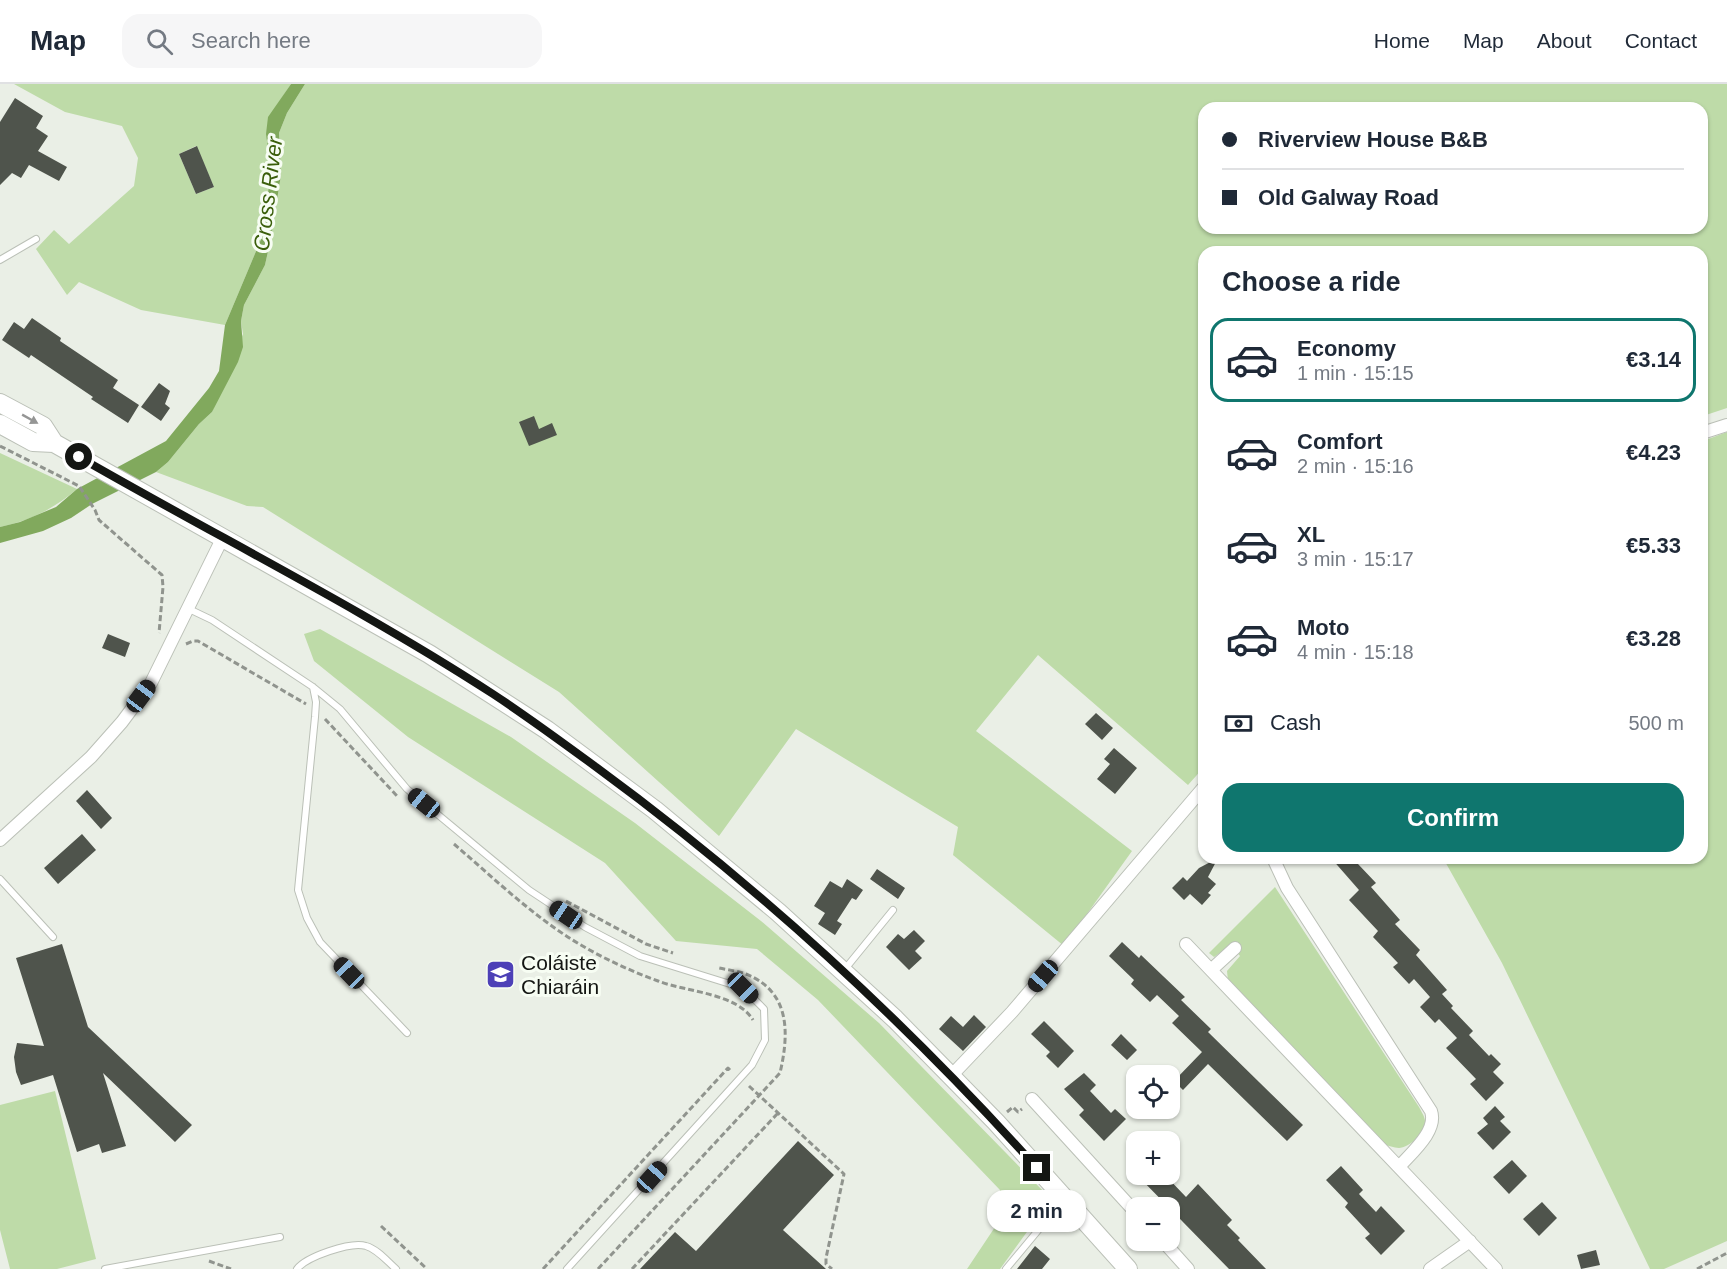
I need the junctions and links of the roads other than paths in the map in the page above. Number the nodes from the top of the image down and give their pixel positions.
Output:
1 (36, 239) dead end
2 (0, 260) edge
3 (0, 402) edge
4 (0, 424) edge
5 (1727, 425) edge
6 (1708, 431) edge
7 (54, 443) junction
8 (223, 537) junction
9 (189, 609) junction
10 (313, 687) junction
11 (1198, 794) edge
12 (0, 840) edge
13 (1276, 864) edge
14 (0, 879) edge
15 (893, 910) dead end
16 (53, 937) dead end
17 (1186, 944) dead end
18 (1235, 948) dead end
19 (1211, 970) junction
20 (843, 972) junction
21 (407, 1033) dead end
22 (951, 1076) junction
23 (1032, 1100) road end
24 (1399, 1167) junction
25 (1065, 1199) junction
26 (1126, 1202) edge
27 (280, 1237) dead end
28 (1470, 1242) junction
29 (1172, 1251) edge
30 (151, 1261) junction
31 (105, 1269) edge
32 (148, 1269) edge
33 (297, 1269) edge
34 (396, 1269) edge
35 (567, 1269) edge
36 (1006, 1269) edge
37 (1128, 1269) edge
38 (1188, 1269) edge
39 (1430, 1269) edge
40 (1496, 1269) edge

1 - 2 lane
3 -> 7 main road
4 - 7 main road
5 - 6 street
7 - 8 main road
8 - 9 street
8 - 20 main road
9 - 10 lane
9 - 12 street
10 - 21 lane
10 - 35 lane
11 - 22 street
13 - 24 street
14 - 16 lane
15 - 20 lane
17 - 19 street
18 - 19 street
19 - 24 street
20 - 22 main road
22 - 25 main road
23 - 26 street
24 - 28 street
25 - 36 lane
25 - 37 main road
27 - 30 lane
28 - 39 street
28 - 40 street
29 - 38 street
30 - 31 lane
30 - 32 lane
33 - 34 lane

